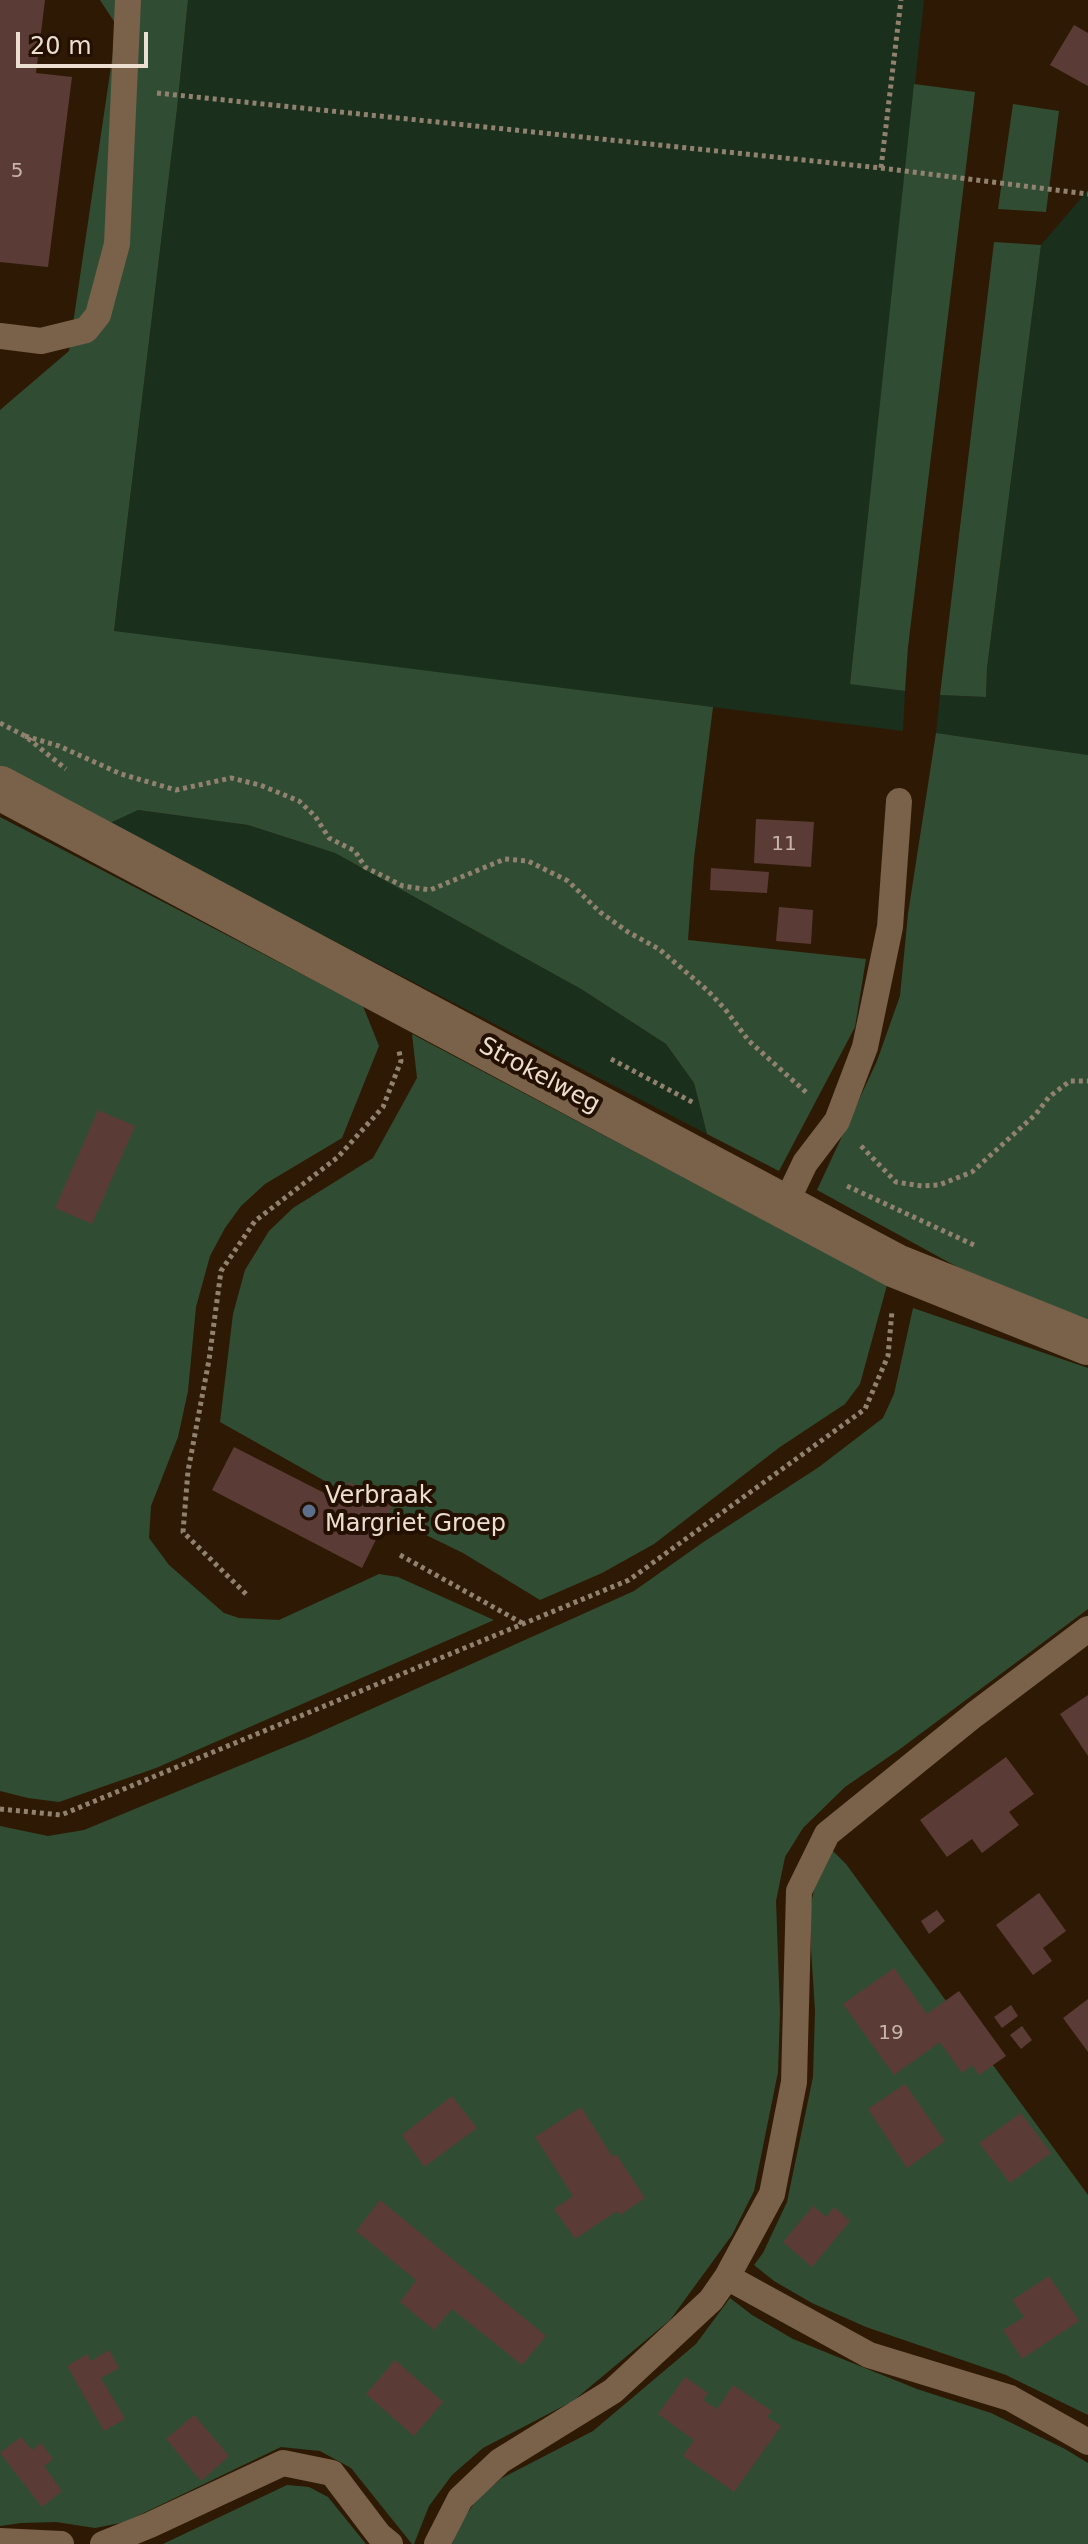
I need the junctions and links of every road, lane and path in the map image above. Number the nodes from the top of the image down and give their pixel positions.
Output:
1 (128, 0) edge
2 (901, 0) edge
3 (124, 89) junction
4 (881, 168) junction
5 (1088, 194) edge
6 (0, 336) edge
7 (0, 723) edge
8 (0, 788) edge
9 (899, 801) dead end
10 (387, 995) junction
11 (1088, 1081) edge
12 (837, 1121) junction
13 (784, 1207) junction
14 (896, 1266) junction
15 (1088, 1343) edge
16 (400, 1555) dead end
17 (246, 1594) dead end
18 (523, 1623) junction
19 (1088, 1629) edge
20 (0, 1809) edge
21 (727, 2277) junction
22 (1088, 2442) edge
23 (0, 2541) edge
24 (61, 2544) edge
25 (103, 2544) edge
26 (390, 2544) edge
27 (437, 2544) edge

1 - 3 lane
2 - 4 path
3 - 4 path
3 - 6 lane
4 - 5 path
7 - 12 path
8 - 10 street, Strokelweg
9 - 12 lane
10 - 13 street, Strokelweg
10 - 17 path
11 - 12 path
12 - 13 lane
13 - 14 street, Strokelweg
14 - 15 street, Strokelweg
14 - 18 path
16 - 18 path
18 - 20 path
19 - 21 lane
21 - 22 lane
21 - 27 lane
23 - 24 lane
25 - 26 lane

